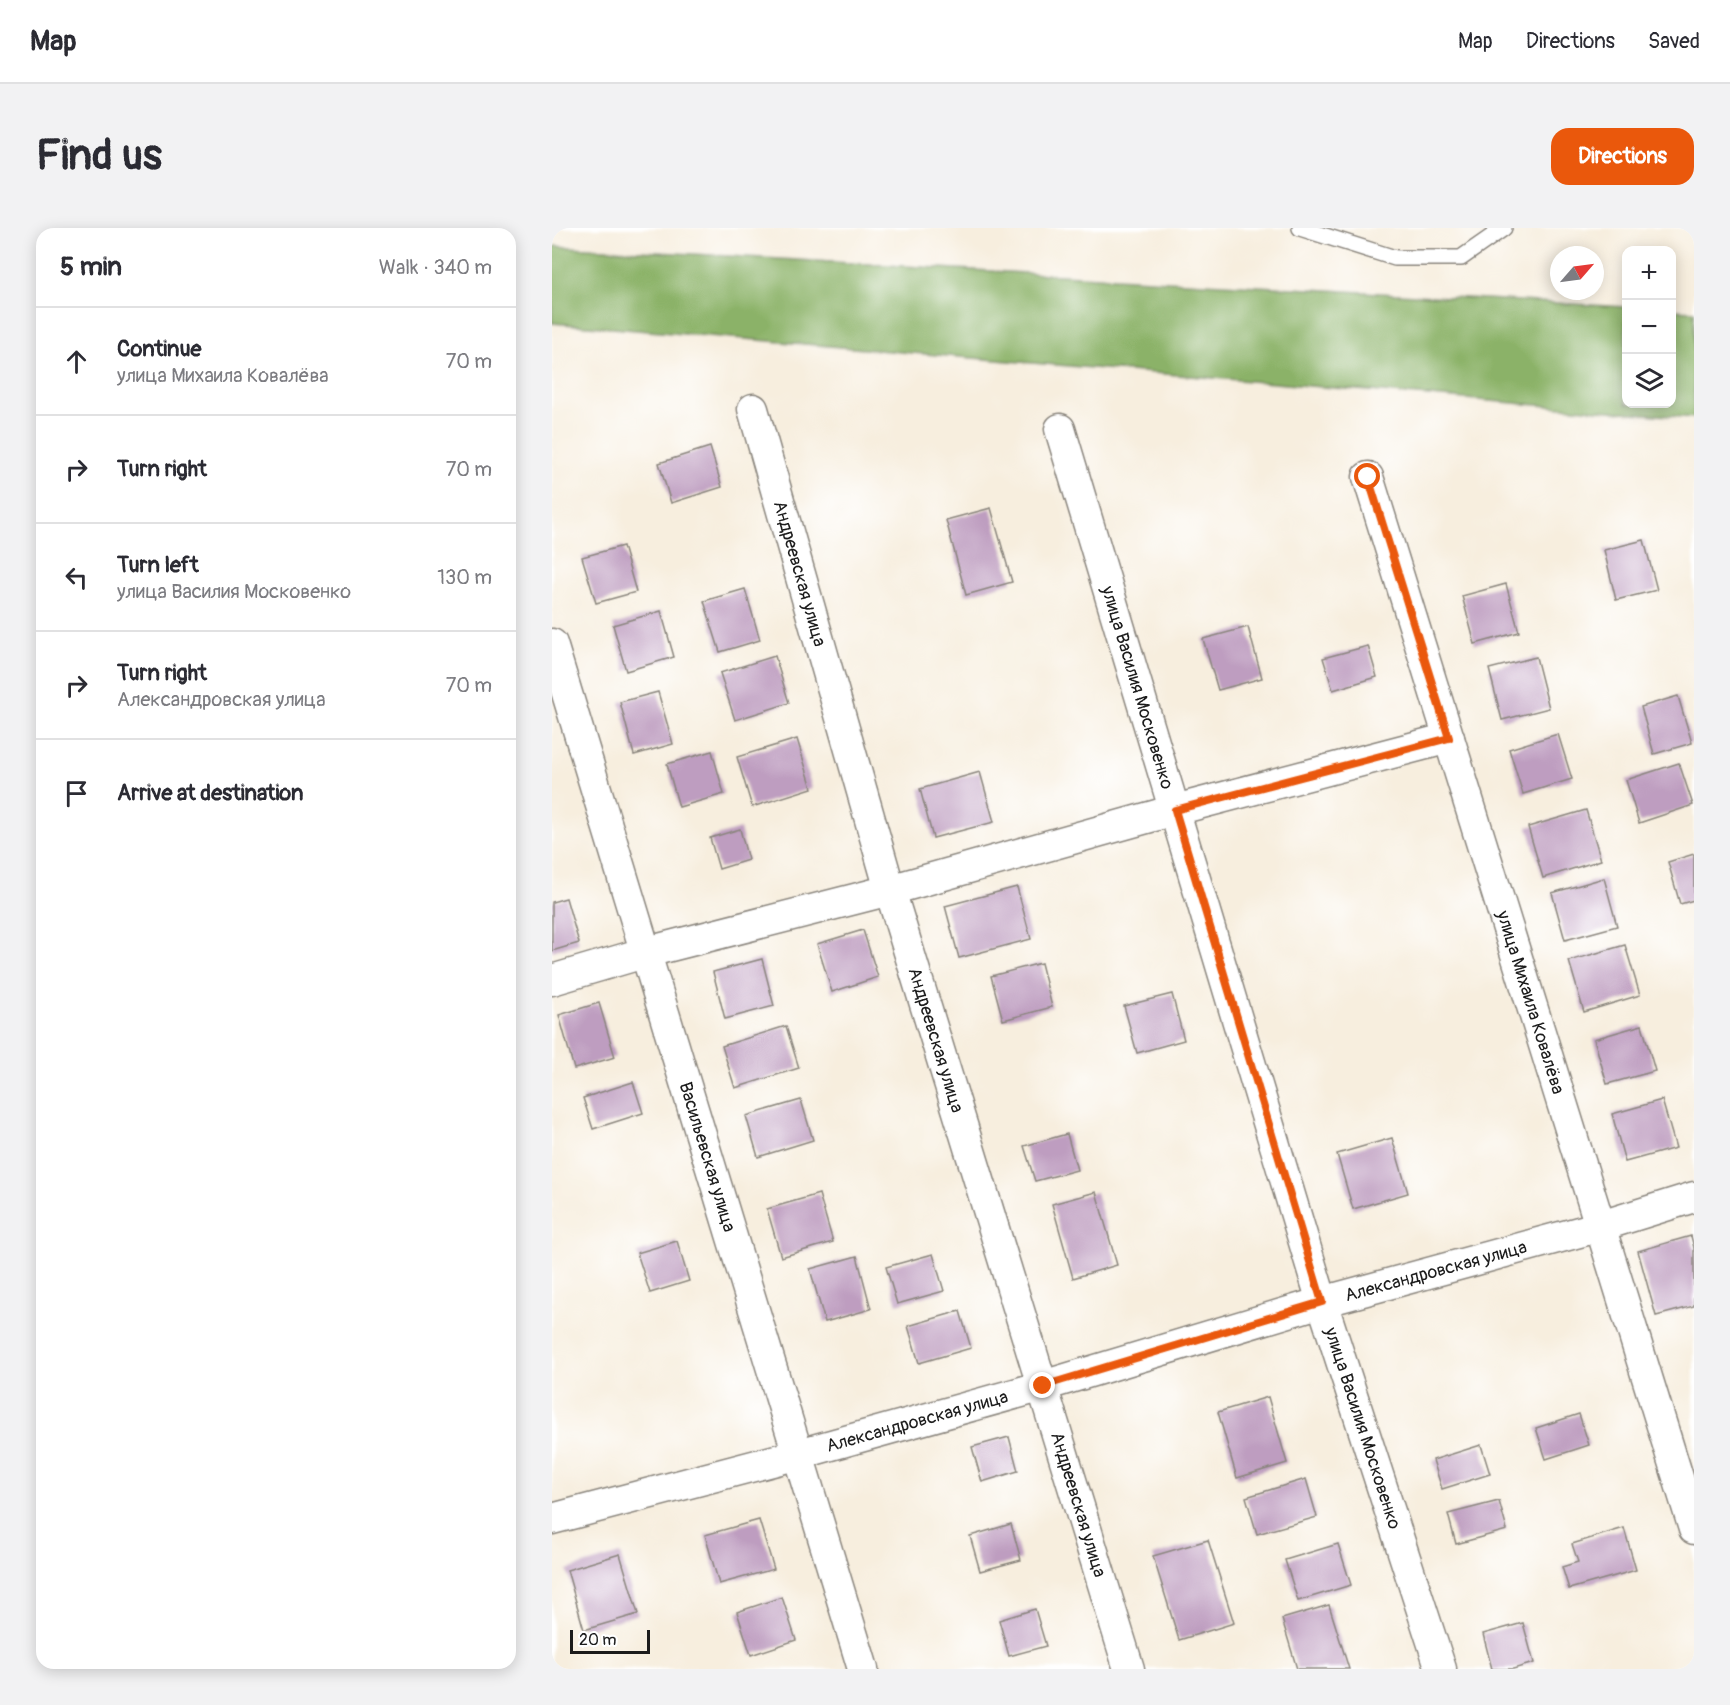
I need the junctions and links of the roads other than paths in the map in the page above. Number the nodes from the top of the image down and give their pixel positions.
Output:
1 (1300, 228) edge
2 (1504, 228) edge
3 (753, 409) dead end
4 (1060, 429) dead end
5 (1368, 477) dead end
6 (552, 644) edge
7 (1449, 738) junction
8 (1175, 810) junction
9 (890, 890) junction
10 (647, 952) junction
11 (552, 980) edge
12 (1694, 1197) edge
13 (1601, 1226) junction
14 (1322, 1302) junction
15 (1043, 1386) junction
16 (799, 1454) junction
17 (552, 1519) edge
18 (1694, 1529) edge
19 (863, 1669) edge
20 (1129, 1669) edge
21 (1441, 1669) edge

1 - 2 lane
3 - 9 street, Андреевская улица
4 - 8 street, улица Василия Московенко
5 - 7 street, улица Михаила Ковалёва
6 - 10 street, Васильевская улица
7 - 8 street
7 - 13 street, улица Михаила Ковалёва
8 - 9 street
8 - 14 street, улица Василия Московенко
9 - 10 street
9 - 15 street, Андреевская улица
10 - 11 street
10 - 16 street, Васильевская улица
12 - 13 street, Александровская улица
13 - 14 street, Александровская улица
13 - 18 street, улица Михаила Ковалёва
14 - 15 street, Александровская улица
14 - 21 street, улица Василия Московенко
15 - 16 street, Александровская улица
15 - 20 street, Андреевская улица
16 - 17 street, Александровская улица
16 - 19 street, Васильевская улица

